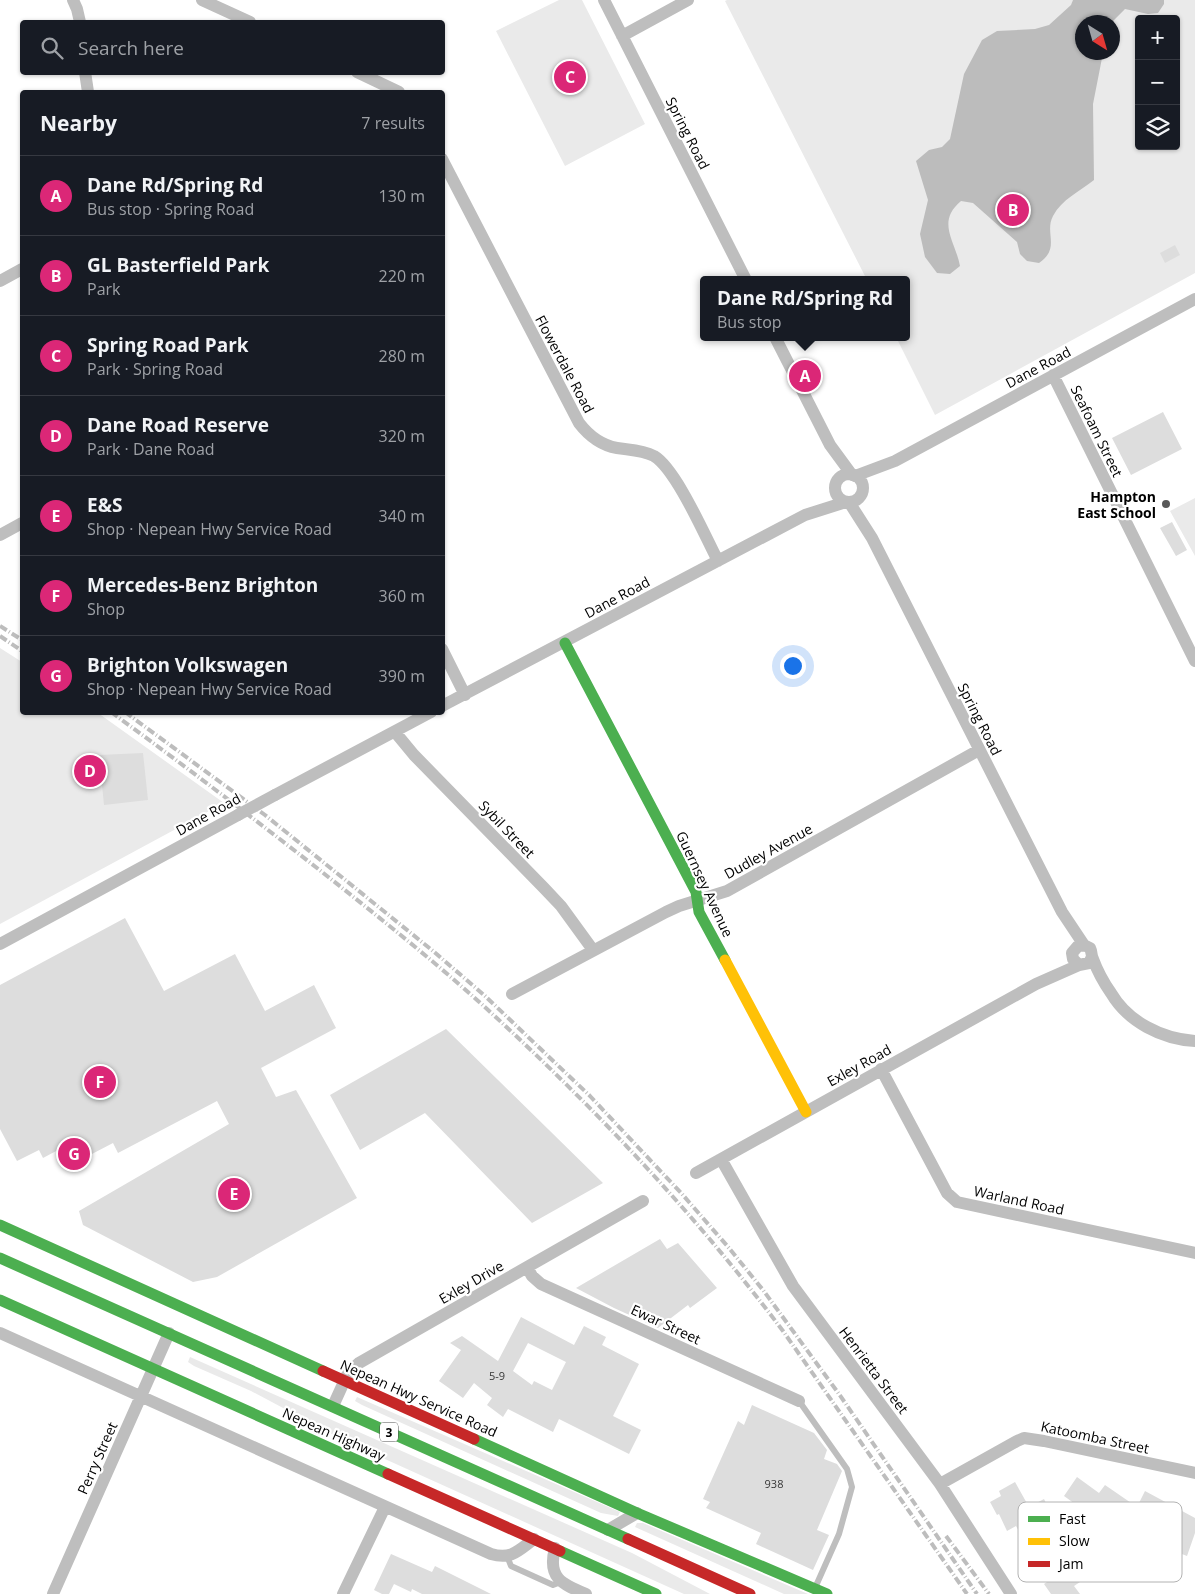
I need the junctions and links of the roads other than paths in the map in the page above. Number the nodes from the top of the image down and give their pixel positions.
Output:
1 (73, 0) edge
2 (202, 0) edge
3 (604, 0) edge
4 (688, 0) edge
5 (80, 20) edge
6 (246, 20) edge
7 (622, 36) junction
8 (85, 75) edge
9 (363, 75) edge
10 (88, 90) edge
11 (395, 90) edge
12 (445, 170) edge
13 (20, 270) edge
14 (744, 276) edge
15 (0, 281) edge
16 (1195, 299) edge
17 (777, 341) edge
18 (1053, 375) junction
19 (830, 445) junction
20 (895, 460) junction
21 (853, 475) junction
22 (836, 485) junction
23 (855, 497) junction
24 (805, 515) junction
25 (20, 524) edge
26 (0, 535) edge
27 (718, 561) junction
28 (564, 643) junction
29 (445, 655) edge
30 (1194, 656) edge
31 (465, 694) junction
32 (445, 704) edge
33 (426, 715) edge
34 (395, 732) junction
35 (979, 750) junction
36 (698, 902) junction
37 (0, 944) edge
38 (593, 950) junction
39 (1080, 956) junction
40 (512, 994) dead end
41 (1195, 1041) edge
42 (881, 1069) junction
43 (806, 1112) junction
44 (721, 1159) junction
45 (696, 1173) dead end
46 (643, 1201) dead end
47 (0, 1225) edge
48 (1195, 1252) edge
49 (0, 1258) edge
50 (527, 1267) junction
51 (0, 1300) edge
52 (0, 1333) edge
53 (170, 1333) junction
54 (153, 1369) junction
55 (344, 1381) junction
56 (141, 1398) junction
57 (799, 1401) joint
58 (333, 1406) junction
59 (1195, 1473) edge
60 (940, 1484) junction
61 (385, 1506) junction
62 (637, 1513) junction
63 (608, 1530) junction
64 (534, 1540) junction
65 (555, 1548) junction
66 (507, 1556) junction
67 (561, 1582) junction
68 (814, 1589) junction
69 (53, 1594) edge
70 (343, 1594) edge
71 (586, 1594) edge
72 (656, 1594) edge
73 (750, 1594) edge
74 (827, 1594) edge
75 (1010, 1594) edge

1 - 5 street
2 - 6 street
3 - 7 street, Spring Road
4 - 7 street
7 - 14 street, Spring Road
8 - 10 street
9 - 11 street
12 - 27 street, Flowerdale Road
13 - 15 street
16 - 18 street, Dane Road
17 - 19 street
18 - 20 street, Dane Road
18 - 30 street, Seafoam Street
19 - 21 street
19 - 22 street
20 - 21 street, Dane Road
20 - 23 street, Dane Road
21 - 22 street
21 - 23 street
22 - 23 street
22 - 24 street, Dane Road
23 - 24 street, Dane Road
23 - 35 street, Spring Road
24 - 27 street, Dane Road
25 - 26 street
27 - 28 street, Dane Road
28 - 31 street, Dane Road
28 - 36 main road, Guernsey Avenue
29 - 31 street
31 - 32 street, Dane Road
33 - 34 street, Dane Road
34 - 37 street, Dane Road, bridge
34 - 38 street, Sybil Street
35 - 36 street, Dudley Avenue
35 - 39 street, Spring Road
36 - 38 street, Dudley Avenue
36 - 43 main road, Guernsey Avenue
38 - 40 street, Dudley Avenue
39 - 41 street
39 - 42 street, Exley Road
42 - 43 street, Exley Road
42 - 48 street, Warland Road
43 - 44 street, Exley Road
44 - 45 street, Exley Road
44 - 60 street, Henrietta Street
46 - 50 street, Exley Drive
47 - 55 main road, Nepean Hwy Service Road
49 - 53 main road, Nepean Highway / 3
50 - 55 street, Exley Drive
50 - 57 street, Ewar Street
51 - 54 main road, Nepean Highway
52 - 56 street
53 - 54 street, Perry Street
53 - 58 main road, Nepean Highway / 3
54 - 56 street, Perry Street
54 - 64 main road, Nepean Highway
55 - 58 street, Exley Drive
55 - 62 main road, Nepean Hwy Service Road
56 - 61 street
56 - 69 street, Perry Street
57 - 68 lane
58 - 63 main road, Nepean Highway / 3
59 - 60 street, Katoomba Street
60 - 75 street, Henrietta Street
61 - 66 street
61 - 70 street
62 - 63 street
62 - 68 main road, Nepean Hwy Service Road
63 - 73 main road, Nepean Highway / 3
64 - 65 main road, Nepean Highway
64 - 66 street
65 - 67 street
65 - 72 main road, Nepean Highway
66 - 67 lane
67 - 71 street
68 - 74 main road, Nepean Hwy Service Road

